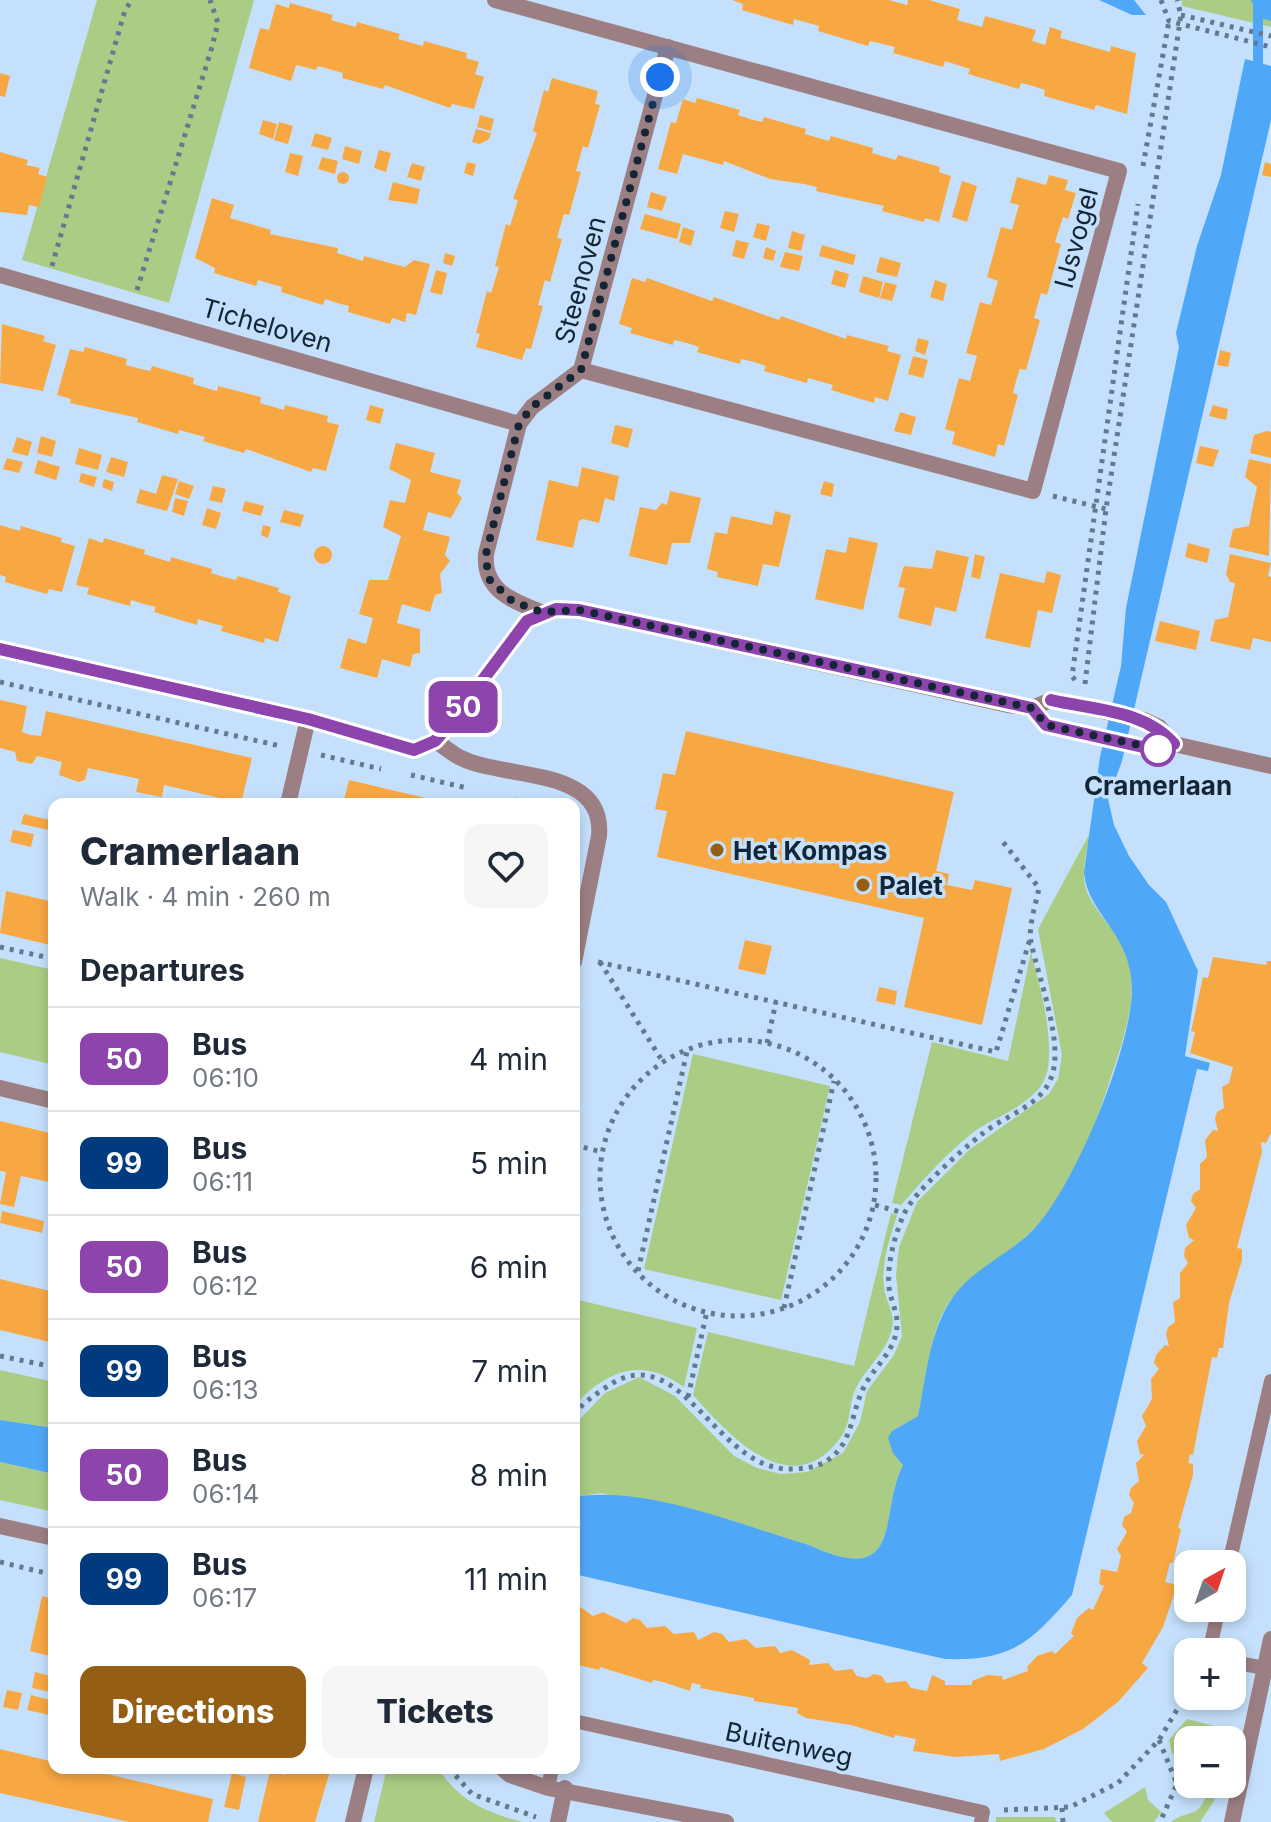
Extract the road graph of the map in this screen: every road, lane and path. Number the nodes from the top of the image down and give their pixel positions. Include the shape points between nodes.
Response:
1 (132, 0) edge
2 (210, 0) edge
3 (495, 0) edge
4 (1161, 0) edge
5 (1177, 0) edge
6 (1181, 15) junction
7 (1169, 21) junction
8 (1179, 24) junction
9 (1271, 36) edge
10 (668, 47) junction
11 (1271, 47) edge
12 (1142, 173) dead end
13 (1140, 188) dead end
14 (0, 275) edge
15 (46, 287) junction
16 (131, 310) junction
17 (581, 370) junction
18 (519, 424) junction
19 (1033, 491) junction
20 (1095, 507) junction
21 (1106, 509) junction
22 (541, 612) junction
23 (0, 649) edge
24 (0, 682) edge
25 (1032, 708) junction
26 (308, 719) junction
27 (435, 741) junction
28 (1174, 744) junction
29 (301, 751) junction
30 (1271, 766) edge
31 (473, 790) dead end
32 (504, 797) dead end
33 (289, 798) edge
34 (508, 798) edge
35 (1003, 842) dead end
36 (580, 929) edge
37 (1030, 938) junction
38 (0, 947) edge
39 (48, 958) edge
40 (580, 960) edge
41 (600, 962) junction
42 (776, 1002) junction
43 (767, 1043) junction
44 (688, 1047) junction
45 (663, 1062) junction
46 (835, 1080) junction
47 (0, 1088) edge
48 (48, 1100) edge
49 (580, 1146) edge
50 (602, 1152) junction
51 (875, 1205) junction
52 (904, 1213) junction
53 (638, 1272) junction
54 (784, 1308) junction
55 (707, 1311) junction
56 (0, 1356) edge
57 (48, 1366) edge
58 (1271, 1381) edge
59 (688, 1397) junction
60 (580, 1410) edge
61 (0, 1526) edge
62 (48, 1537) edge
63 (1232, 1550) edge
64 (0, 1562) edge
65 (48, 1574) edge
66 (1271, 1639) edge
67 (1246, 1664) edge
68 (1268, 1668) edge
69 (1177, 1710) edge
70 (580, 1722) edge
71 (1159, 1740) junction
72 (365, 1774) edge
73 (454, 1774) edge
74 (509, 1774) edge
75 (553, 1774) edge
76 (556, 1788) junction
77 (1062, 1808) junction
78 (982, 1817) edge
79 (550, 1820) edge
80 (353, 1822) edge
81 (726, 1822) edge
82 (1063, 1822) edge
83 (1160, 1822) edge
84 (1232, 1822) edge

1 - 15 path
2 - 16 path via 218,23 212,47
3 - 10 street, IJsvogel
4 - 7 path
5 - 6 path
6 - 8 path
6 - 9 path
7 - 8 path
7 - 12 path
8 - 11 path
8 - 21 path
10 - 17 street, Steenoven
10 - 19 street, IJsvogel via 1119,171
13 - 20 path
14 - 15 street, Ticheloven
15 - 16 street, Ticheloven
16 - 18 street, Ticheloven
17 - 18 street, Steenoven via 532,407
17 - 19 street
18 - 22 street via 485,569 512,601
19 - 20 path
20 - 21 path
20 - 21 path via 1072,676 1083,690
22 - 25 street via 579,610
22 - 27 street via 527,621
23 - 26 street
24 - 29 path
25 - 28 street via 1046,725 1156,750
25 - 28 street via 1051,700 1144,720
26 - 27 street via 414,750
26 - 29 street
27 - 36 street via 463,759 574,787 595,803 599,836
28 - 30 street
29 - 31 path
29 - 33 street
32 - 34 path
35 - 37 path via 1039,888
37 - 42 path via 996,1052
37 - 52 path via 1050,1016 1053,1075 1045,1092 984,1132
38 - 39 path
40 - 41 path
41 - 42 path
41 - 45 path
42 - 43 path
43 - 44 path via 734,1039
43 - 46 path via 813,1062
44 - 45 path
44 - 53 path
45 - 50 path via 636,1083 620,1105
46 - 51 path via 866,1125 874,1152
46 - 54 path
47 - 48 street
49 - 50 path
50 - 53 path via 601,1206 622,1256
51 - 52 path
51 - 54 path via 867,1234 842,1270 810,1296
52 - 59 path via 890,1259 889,1287 897,1323 889,1352 862,1390 851,1430 827,1461 778,1469 751,1460 732,1447
53 - 55 path via 681,1304
54 - 55 path via 737,1317
55 - 59 path
56 - 57 path
58 - 63 lane
59 - 60 path via 648,1376 626,1375
61 - 62 street
64 - 65 path
66 - 68 street
67 - 68 lane
68 - 84 street
69 - 71 path
70 - 78 lane, Buitenweg
71 - 77 path via 1118,1783
71 - 83 path via 1177,1784
72 - 80 street
73 - 79 path via 472,1794
74 - 76 street
75 - 76 lane
76 - 79 street
76 - 81 street
77 - 78 path
77 - 82 path

